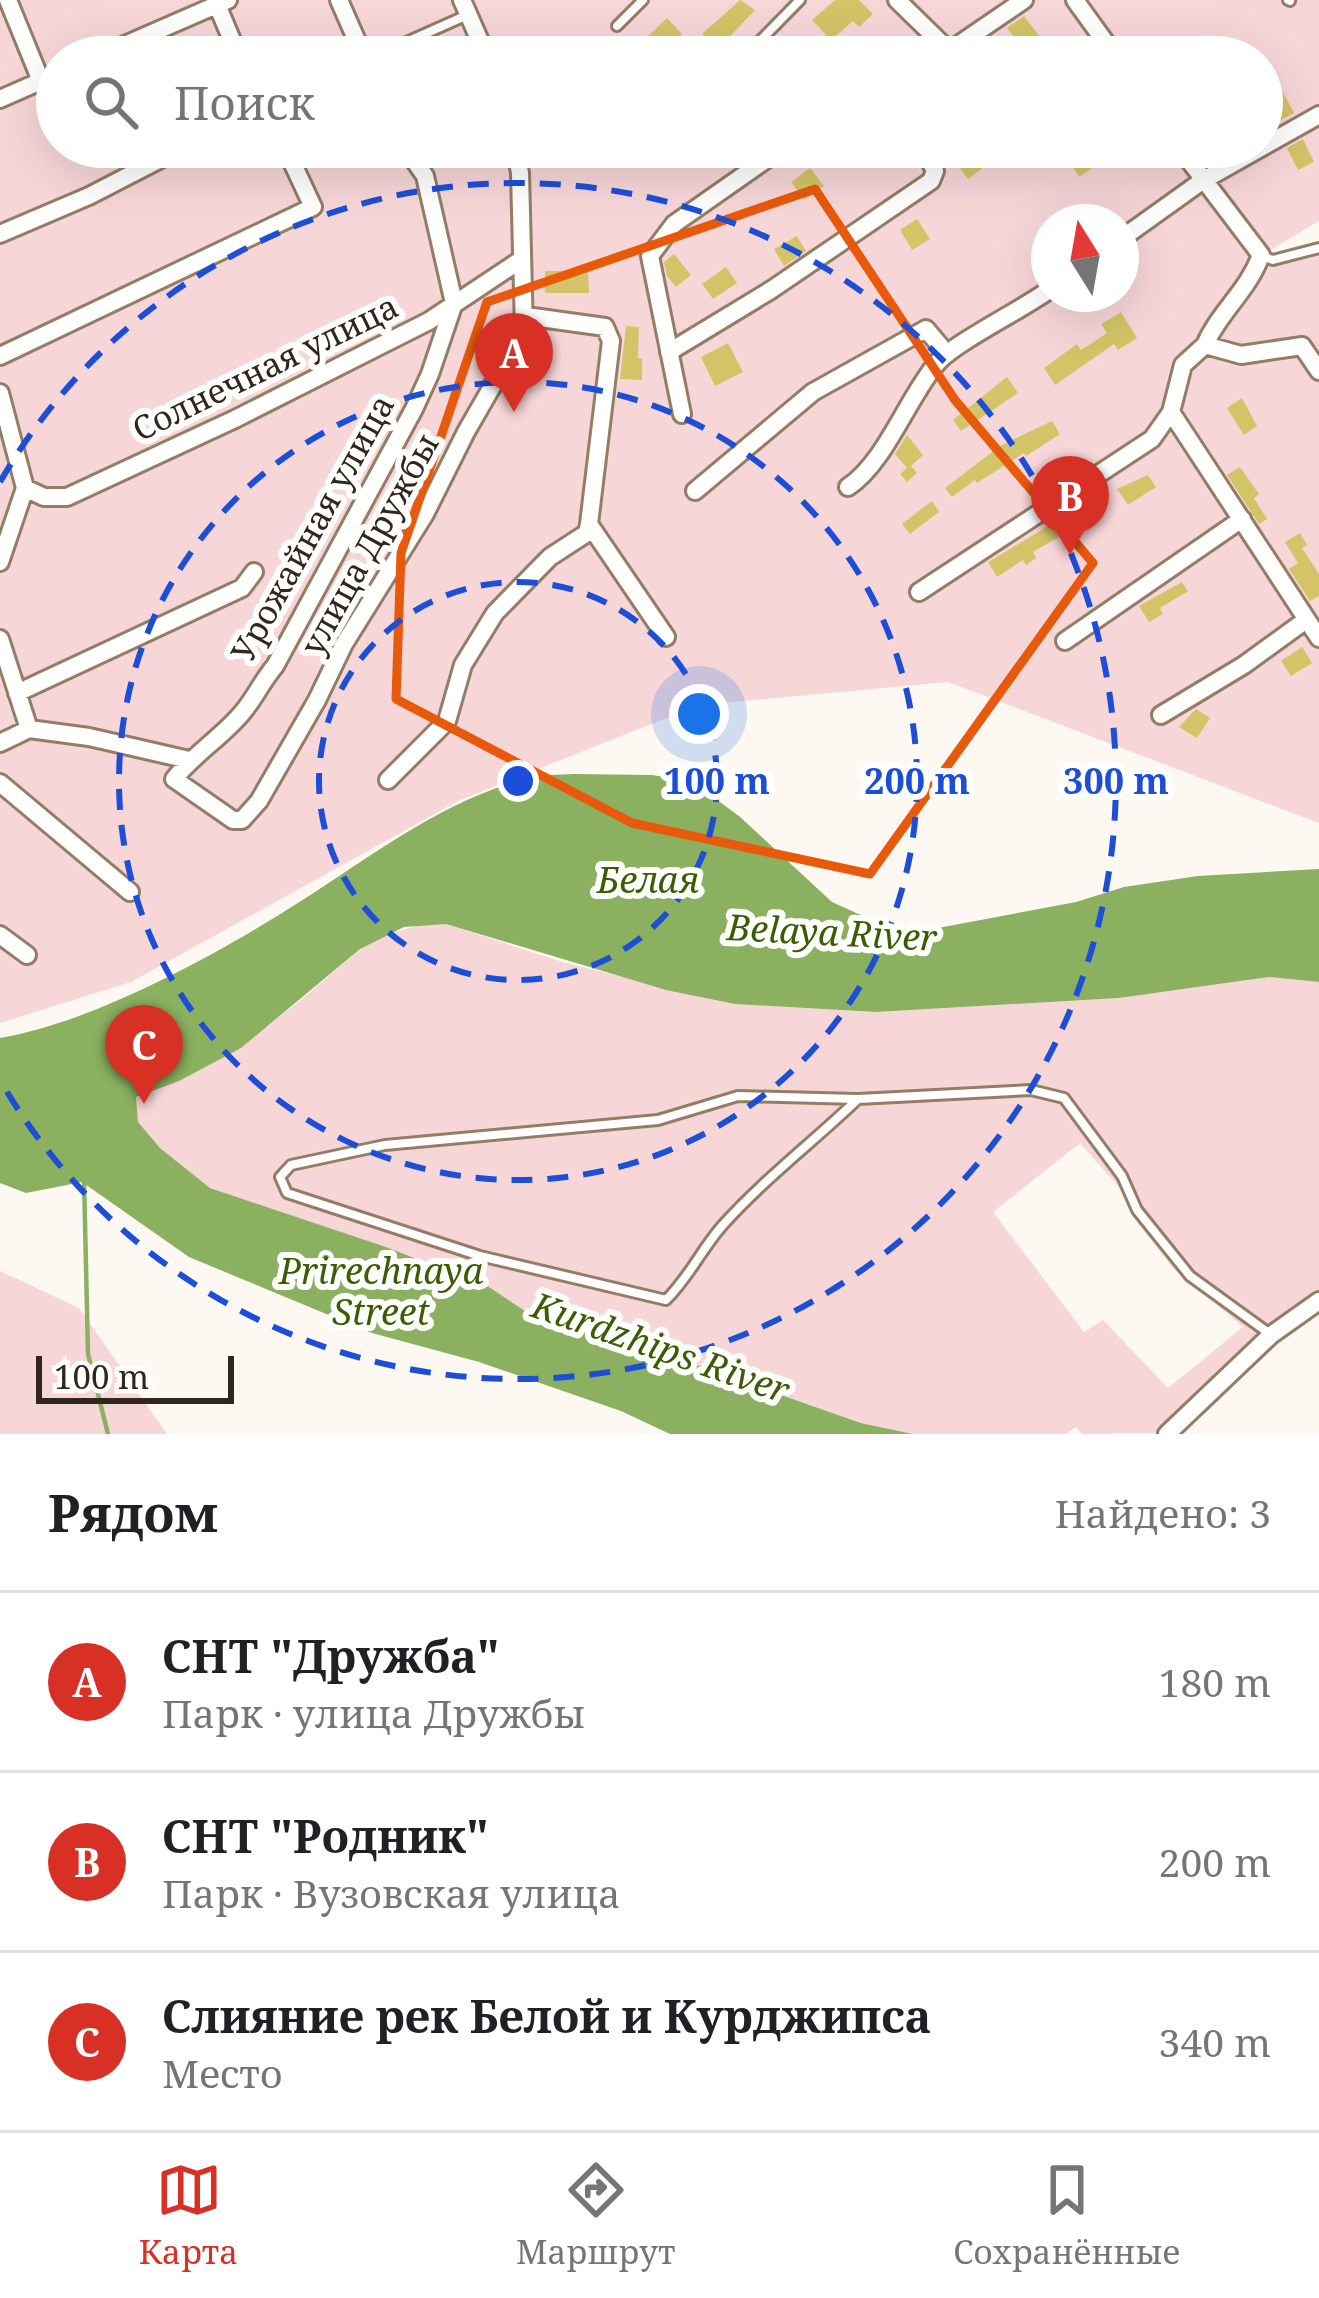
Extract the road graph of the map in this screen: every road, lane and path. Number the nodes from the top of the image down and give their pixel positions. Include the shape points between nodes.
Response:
1 (339, 0) edge
2 (643, 0) edge
3 (800, 0) edge
4 (897, 0) edge
5 (1024, 0) edge
6 (1075, 0) edge
7 (5, 2) edge
8 (220, 2) edge
9 (465, 7) edge
10 (617, 26) dead end
11 (144, 36) edge
12 (232, 36) edge
13 (358, 36) edge
14 (409, 36) edge
15 (478, 36) edge
16 (765, 36) edge
17 (941, 36) edge
18 (973, 36) edge
19 (1101, 36) edge
20 (36, 56) edge
21 (36, 84) edge
22 (0, 99) edge
23 (1319, 116) edge
24 (1283, 136) edge
25 (143, 168) edge
26 (295, 168) edge
27 (419, 168) edge
28 (519, 168) edge
29 (754, 168) edge
30 (934, 168) edge
31 (1193, 168) edge
32 (1225, 168) edge
33 (1202, 181) junction
34 (1139, 226) edge
35 (0, 234) edge
36 (1319, 248) edge
37 (1261, 255) junction
38 (522, 259) junction
39 (1031, 301) edge
40 (454, 303) junction
41 (526, 316) junction
42 (1205, 345) junction
43 (669, 352) junction
44 (947, 355) junction
45 (0, 356) edge
46 (1319, 371) edge
47 (0, 393) edge
48 (1171, 412) junction
49 (682, 414) dead end
50 (848, 487) dead end
51 (25, 488) junction
52 (695, 491) dead end
53 (1242, 519) junction
54 (590, 524) junction
55 (0, 562) edge
56 (254, 572) dead end
57 (919, 592) dead end
58 (1306, 620) junction
59 (666, 637) dead end
60 (1319, 638) edge
61 (0, 640) edge
62 (1065, 641) dead end
63 (17, 693) junction
64 (1161, 715) dead end
65 (29, 729) junction
66 (0, 743) edge
67 (189, 760) junction
68 (174, 779) joint
69 (388, 780) dead end
70 (0, 783) edge
71 (130, 892) dead end
72 (0, 935) edge
73 (27, 955) dead end
74 (858, 1100) junction
75 (1319, 1301) edge
76 (1271, 1335) junction
77 (1166, 1434) edge

1 - 13 street
2 - 10 lane
3 - 16 lane
4 - 17 street
5 - 18 street
6 - 19 street
7 - 20 street
8 - 11 street
8 - 12 street
9 - 14 lane
9 - 15 street
21 - 22 street
23 - 24 street
25 - 35 street
26 - 45 street via 313,207
27 - 40 street
28 - 38 street, улица Дружбы
29 - 43 street via 674,224 650,256
30 - 43 street via 931,182
31 - 33 street
32 - 33 street
33 - 34 street
33 - 37 street
36 - 37 lane via 1273,260
37 - 42 street
38 - 40 street, Солнечная улица
38 - 41 street, улица Дружбы
39 - 44 street
40 - 51 street, Солнечная улица via 291,391 67,496
40 - 67 street, Урожайная улица via 414,409 275,667 243,712
41 - 54 street via 597,323 611,341
41 - 68 street, улица Дружбы via 425,514 259,801 233,820
42 - 46 street via 1241,355 1302,346
42 - 48 street via 1183,364
43 - 49 street
44 - 50 street
44 - 52 street via 926,328 813,392
47 - 51 street
48 - 53 street
48 - 57 street via 1152,439
51 - 55 street
53 - 58 street
53 - 62 street
54 - 59 street
54 - 69 street via 495,613 463,665 447,721
56 - 63 street via 242,588
58 - 60 street
58 - 64 street
61 - 63 street
63 - 65 street
65 - 66 street
65 - 67 street
67 - 68 street, Урожайная улица
70 - 71 street
72 - 73 street
74 - 74 lane via 737,1096 658,1120 385,1145 292,1165 280,1177 287,1193 320,1207 666,1300 718,1231
74 - 76 lane via 1031,1090 1064,1099 1190,1276
75 - 76 street
76 - 77 street

